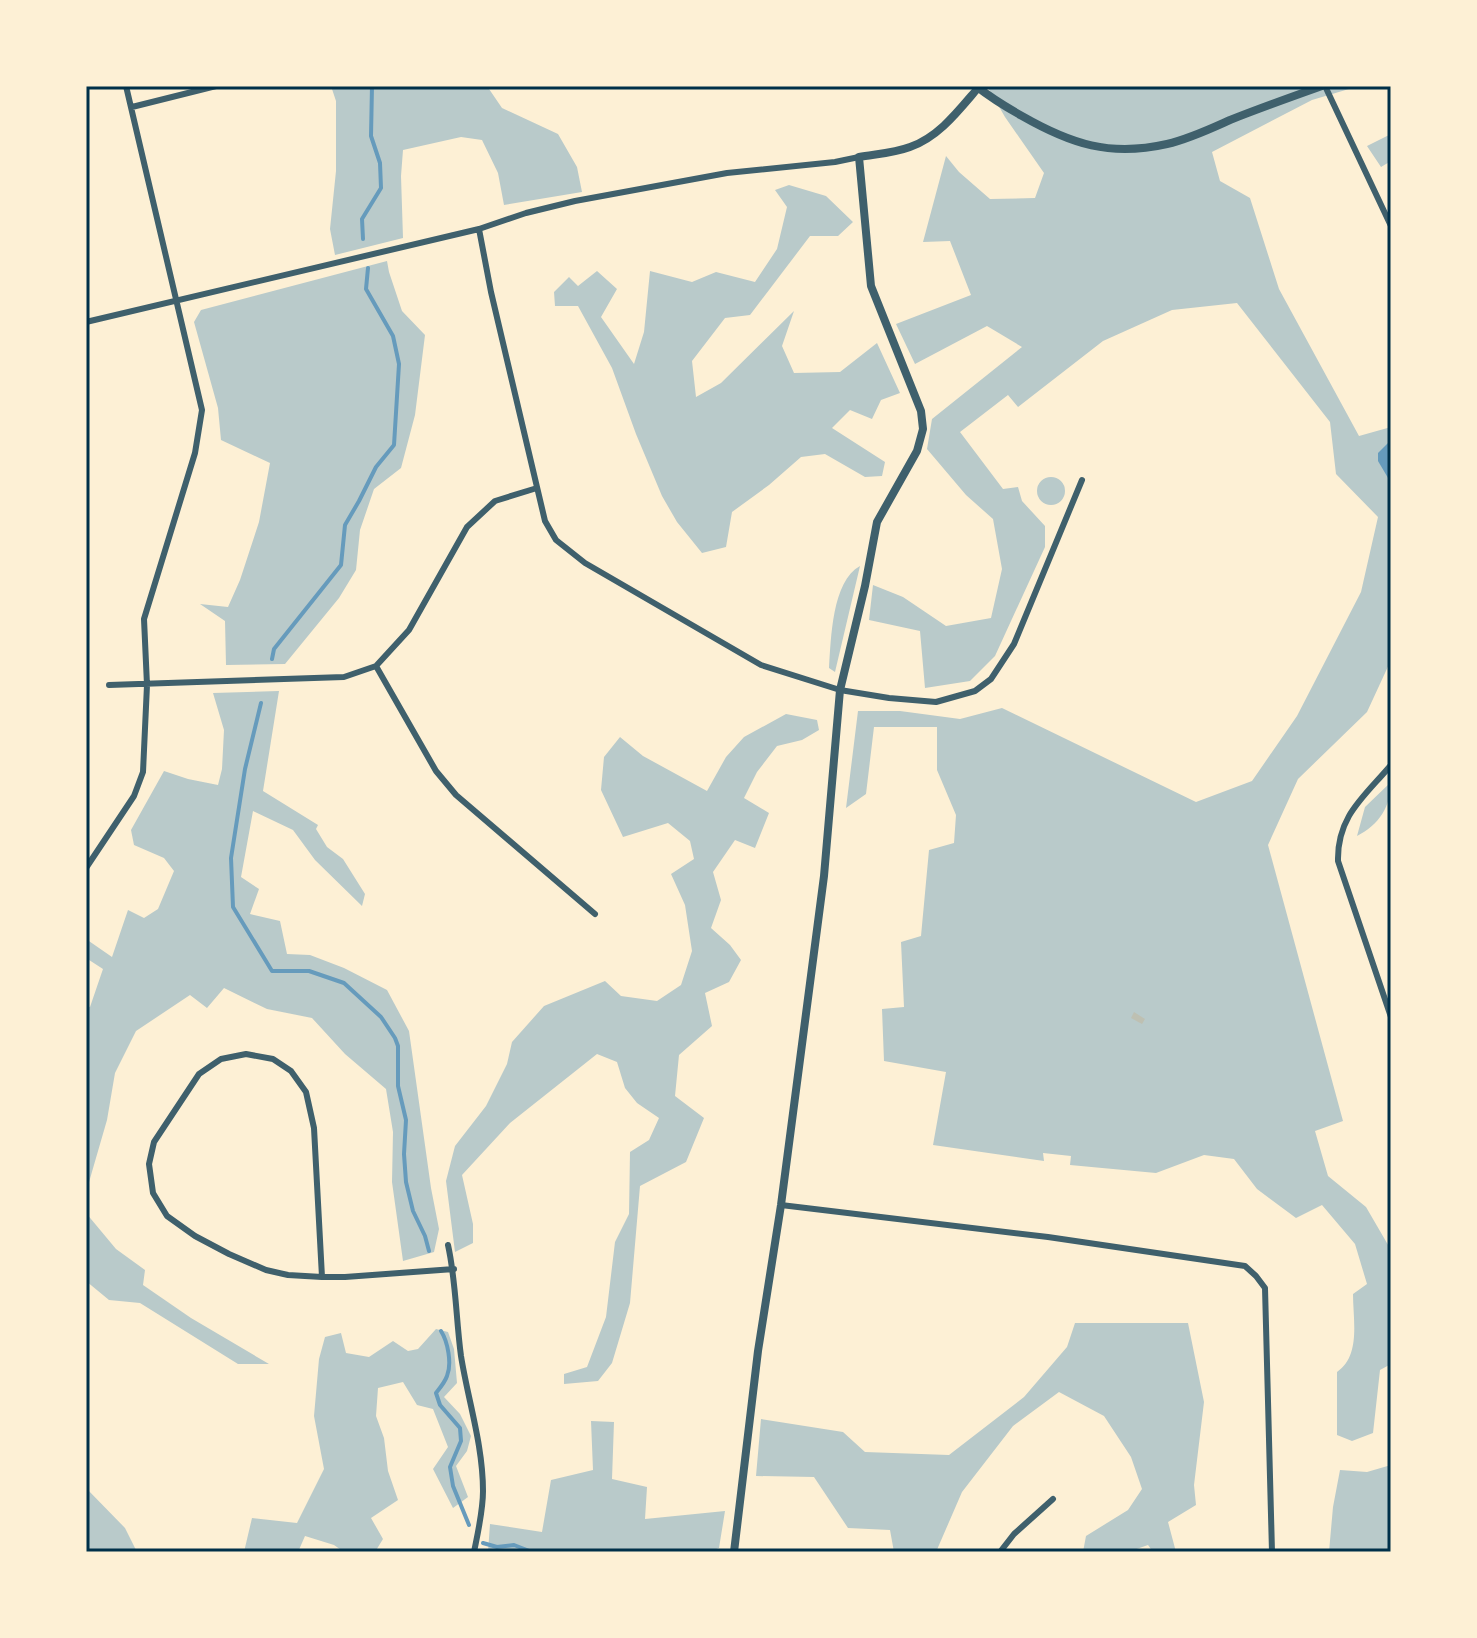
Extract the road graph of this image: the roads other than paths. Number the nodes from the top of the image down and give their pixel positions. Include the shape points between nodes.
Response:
1 (126, 86) edge
2 (216, 86) edge
3 (1323, 86) edge
4 (977, 87) edge
5 (132, 107) junction
6 (859, 157) junction
7 (1391, 226) edge
8 (479, 229) junction
9 (176, 300) junction
10 (86, 322) edge
11 (1082, 480) dead end
12 (537, 488) junction
13 (376, 666) junction
14 (109, 685) dead end
15 (147, 685) junction
16 (840, 690) junction
17 (1391, 765) edge
18 (86, 868) edge
19 (595, 914) dead end
20 (1391, 1017) edge
21 (781, 1205) junction
22 (448, 1245) dead end
23 (454, 1269) junction
24 (322, 1277) junction
25 (1053, 1499) dead end
26 (474, 1552) edge
27 (734, 1552) edge
28 (1000, 1552) edge
29 (1272, 1552) edge

1 - 5 street
2 - 5 street
3 - 4 street via 1192,137 1116,149 1068,140
3 - 7 street
4 - 6 street via 924,141
5 - 9 street
6 - 8 street via 727,173 575,201
6 - 16 street via 871,286 921,411 923,429 917,451 877,522
8 - 9 street
8 - 12 street
9 - 10 street
9 - 15 street via 202,410 195,453 144,619
11 - 16 street via 1014,644 991,679 975,691 936,702
12 - 13 street via 495,501 467,527 409,630
12 - 16 street via 556,540 585,563 761,665
13 - 15 street via 344,677
13 - 19 street via 436,771 456,795
14 - 15 street
15 - 18 street via 143,772 134,796
16 - 21 street via 824,876
17 - 20 street via 1348,817 1338,861
21 - 27 street
21 - 29 street via 1245,1266 1265,1288
22 - 23 street
23 - 24 street
23 - 26 street via 461,1355 482,1466
24 - 24 street via 314,1128 306,1092 291,1071 273,1059 246,1054 221,1059 199,1074 154,1142 149,1164 153,1193 167,1216 229,1254 266,1270
25 - 28 street

